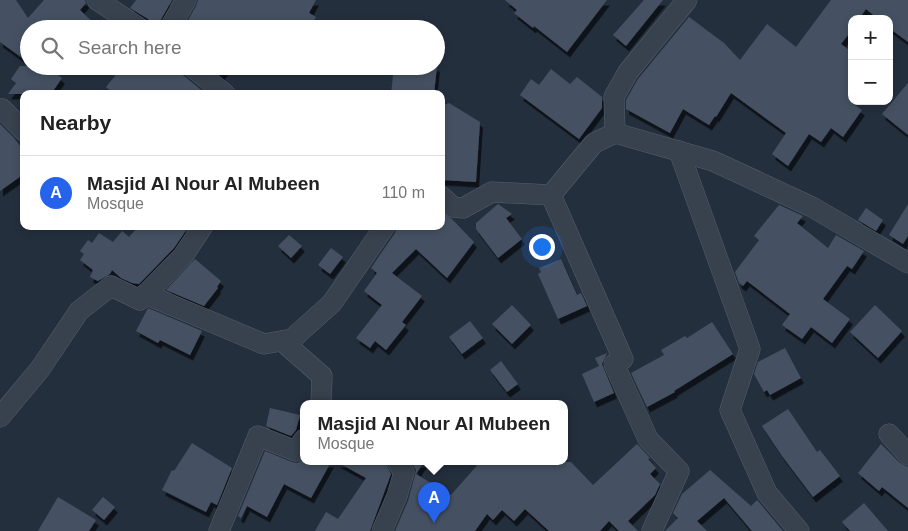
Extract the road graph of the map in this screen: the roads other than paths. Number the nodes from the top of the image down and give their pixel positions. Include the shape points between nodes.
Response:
1 (97, 0) edge
2 (186, 0) edge
3 (687, 0) edge
4 (127, 20) edge
5 (174, 20) edge
6 (202, 75) edge
7 (220, 90) edge
8 (0, 110) edge
9 (20, 127) edge
10 (615, 133) junction
11 (679, 152) junction
12 (551, 195) junction
13 (445, 199) edge
14 (200, 230) edge
15 (382, 230) edge
16 (908, 264) edge
17 (145, 294) junction
18 (282, 341) junction
19 (321, 400) edge
20 (0, 417) edge
21 (889, 434) dead end
22 (300, 445) edge
23 (908, 455) edge
24 (399, 465) edge
25 (218, 531) edge
26 (382, 531) edge
27 (652, 531) edge
28 (798, 531) edge

1 - 4 street
2 - 5 street
3 - 10 street via 628,72 614,97
6 - 7 street
8 - 9 street
10 - 11 street
10 - 12 street via 594,143
11 - 16 street via 713,161 812,207
11 - 28 street via 750,350 730,410 767,493
12 - 13 street via 492,192 463,208 453,206
12 - 27 street via 623,359 614,364 648,439 680,471
14 - 17 street via 183,256
15 - 18 street via 332,302 292,339
17 - 18 street via 264,344
17 - 20 street via 140,300 111,286 79,311 40,369
18 - 19 street via 322,376
21 - 23 street
22 - 25 street via 296,451 258,436
24 - 26 street via 404,472

